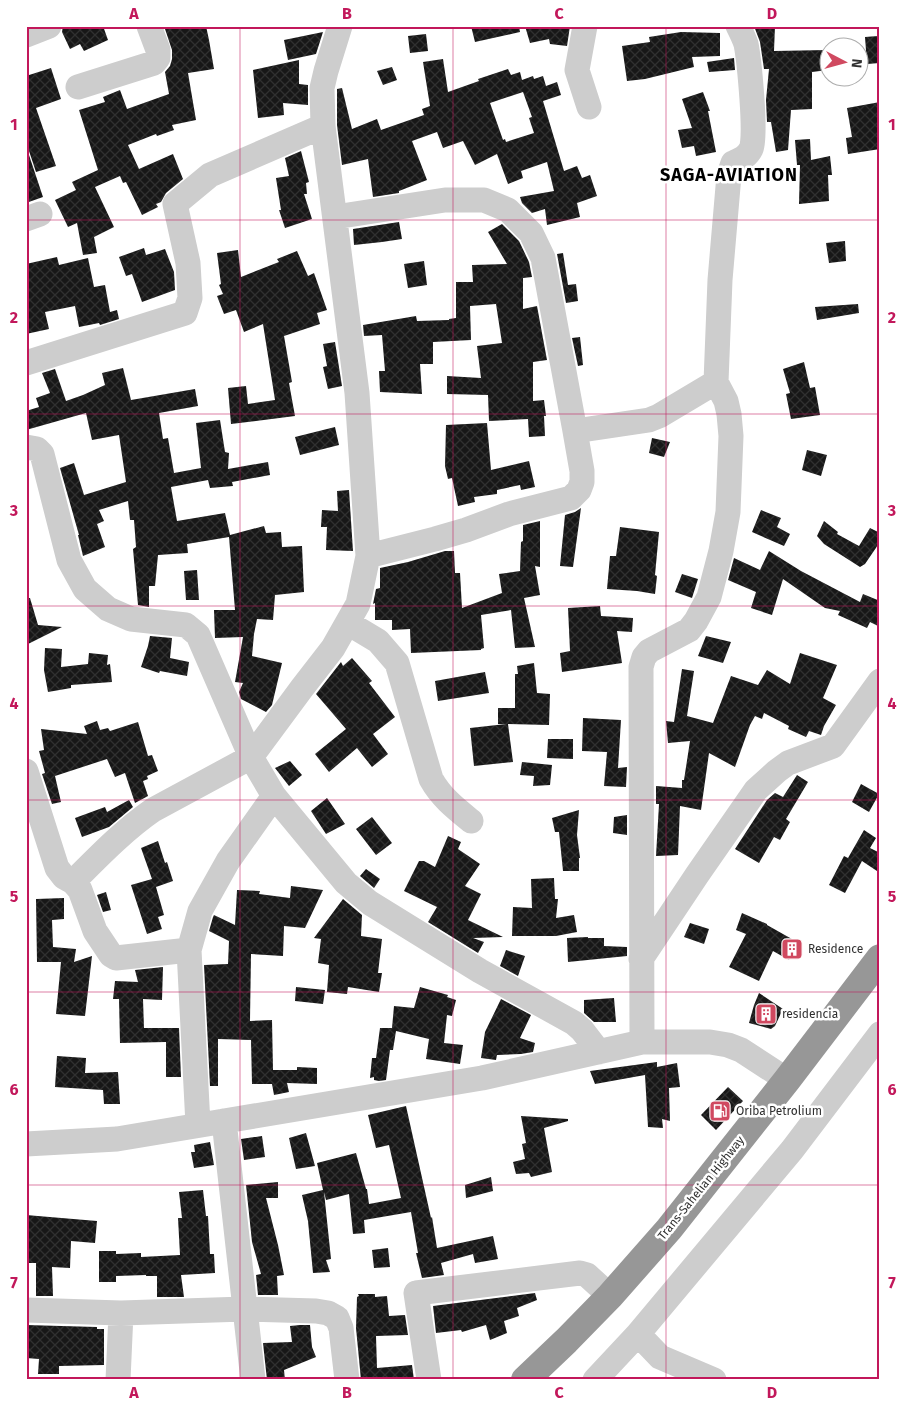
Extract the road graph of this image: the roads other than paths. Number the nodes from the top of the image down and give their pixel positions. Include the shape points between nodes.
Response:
1 (49, 26) edge
2 (148, 26) edge
3 (340, 26) edge
4 (585, 26) edge
5 (738, 26) edge
6 (26, 36) edge
7 (78, 87) dead end
8 (589, 107) dead end
9 (323, 126) junction
10 (335, 217) junction
11 (26, 363) edge
12 (716, 382) junction
13 (575, 431) junction
14 (26, 447) edge
15 (368, 556) junction
16 (348, 623) junction
17 (880, 681) edge
18 (251, 757) junction
19 (26, 771) edge
20 (274, 796) junction
21 (471, 821) dead end
22 (74, 882) junction
23 (189, 950) junction
24 (880, 958) edge
25 (642, 959) junction
26 (880, 1034) edge
27 (642, 1042) junction
28 (599, 1052) junction
29 (787, 1080) junction
30 (224, 1121) junction
31 (198, 1125) junction
32 (26, 1144) edge
33 (610, 1296) junction
34 (245, 1309) junction
35 (26, 1310) edge
36 (121, 1313) junction
37 (638, 1334) junction
38 (118, 1380) edge
39 (253, 1380) edge
40 (348, 1380) edge
41 (429, 1380) edge
42 (525, 1380) edge
43 (595, 1380) edge
44 (714, 1380) edge

1 - 6 street
2 - 7 street via 158,50 154,63
3 - 9 street via 322,88
4 - 8 street via 577,70
5 - 12 street via 745,43 750,77 752,147 746,157 733,163 729,175
9 - 10 street
9 - 11 street via 210,175 175,204 188,263 190,298 185,313
10 - 13 street via 446,200 484,200 508,210 531,233 544,258
10 - 15 street via 357,394
12 - 13 street via 649,420
12 - 25 street via 726,401 731,436 728,512 721,551 708,597 696,621 689,630 649,651 641,667
13 - 15 street via 582,482 571,498
14 - 18 street via 37,449 42,454 69,560 85,590 108,610 131,619 186,626 198,635
15 - 16 street via 358,604
16 - 18 street via 333,648
16 - 21 street via 378,641 397,664 431,779 438,791
17 - 25 street via 833,746 788,763 756,790
18 - 20 street
18 - 22 street via 153,810 129,828
19 - 22 street via 57,868
20 - 23 street via 228,861 200,911
20 - 28 street via 346,883 370,903 480,971 574,1023
22 - 23 street via 95,931 116,958
23 - 31 street
24 - 29 highway, Trans-Sahelian Highway
25 - 27 street
26 - 37 street via 792,1150
27 - 28 street
27 - 29 street via 728,1045
28 - 30 street via 482,1078
29 - 33 highway, Trans-Sahelian Highway via 670,1229
30 - 31 street
30 - 34 street
31 - 32 street via 117,1139
33 - 41 street via 588,1275 580,1273 416,1293
33 - 42 highway, Trans-Sahelian Highway
34 - 36 street
34 - 39 street
34 - 40 street via 316,1311 337,1318
35 - 36 street
36 - 38 street
37 - 43 street
37 - 44 street via 660,1358

